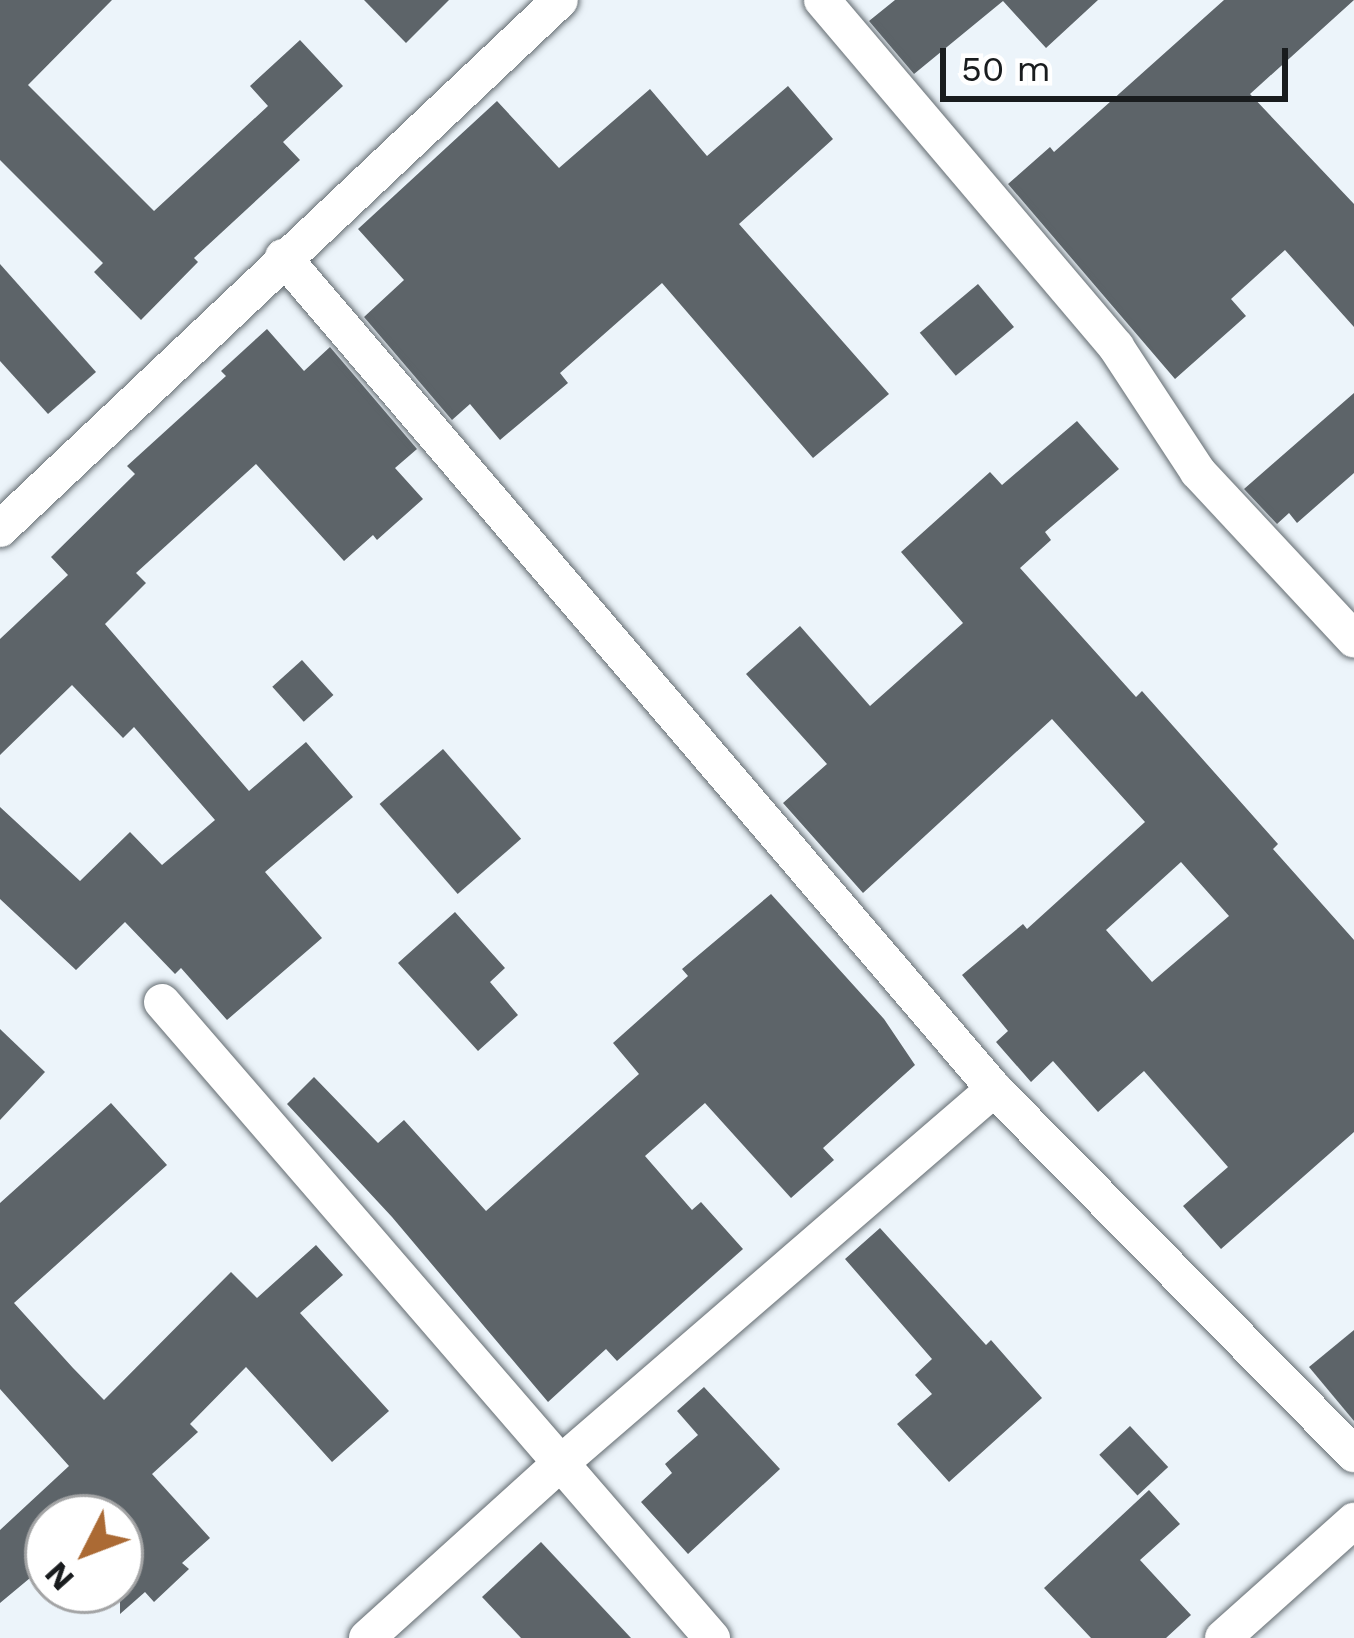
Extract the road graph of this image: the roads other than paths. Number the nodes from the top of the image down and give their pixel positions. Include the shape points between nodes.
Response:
1 (560, 0) edge
2 (822, 0) edge
3 (283, 257) junction
4 (0, 529) edge
5 (1354, 639) edge
6 (162, 1002) dead end
7 (994, 1089) junction
8 (1354, 1454) edge
9 (562, 1462) junction
10 (1354, 1521) edge
11 (367, 1638) edge
12 (712, 1638) edge
13 (1223, 1638) edge

1 - 3 street
2 - 5 street via 1116,347 1198,472
3 - 4 street
3 - 7 street
6 - 9 street
7 - 8 street
7 - 9 street
9 - 11 street
9 - 12 street
10 - 13 street

